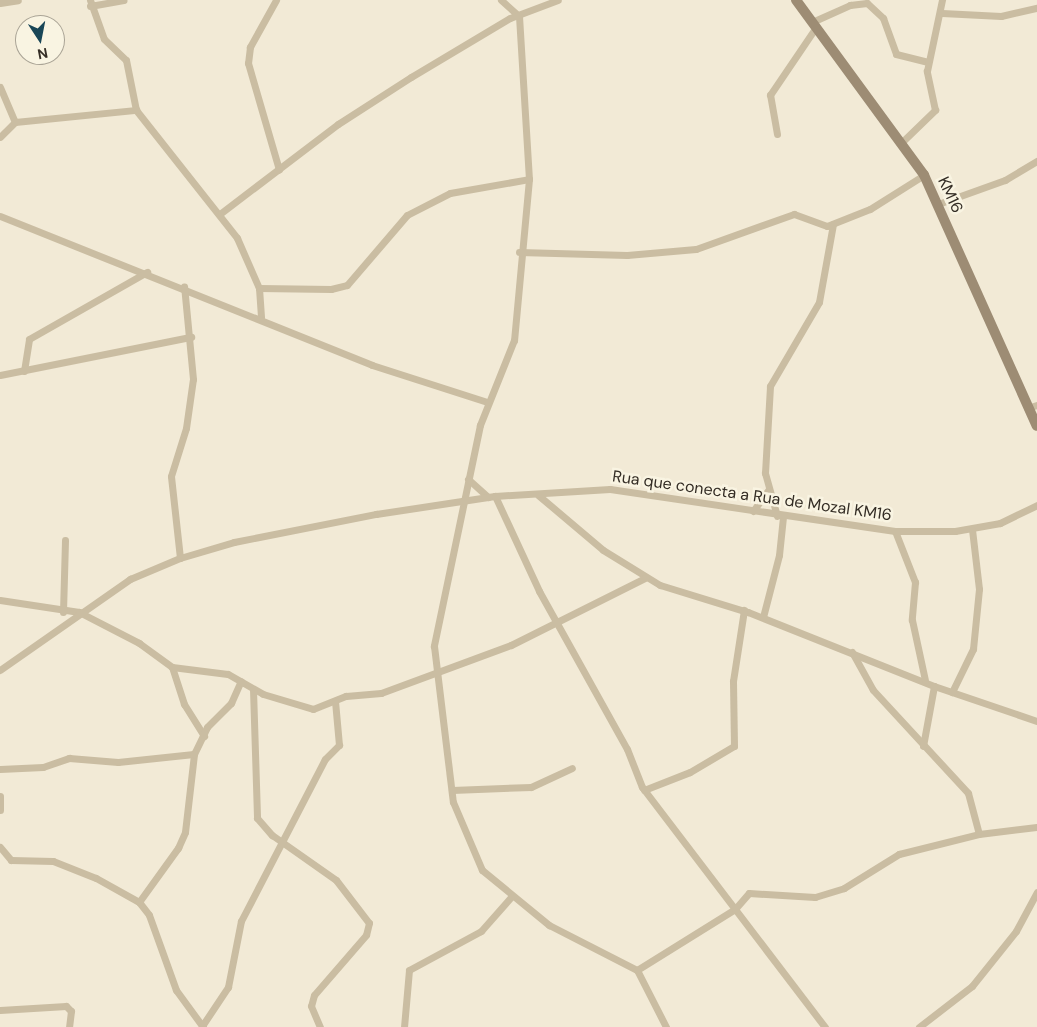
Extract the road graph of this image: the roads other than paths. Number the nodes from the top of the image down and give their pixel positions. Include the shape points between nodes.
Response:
1 (18, 0) edge
2 (123, 0) edge
3 (276, 0) edge
4 (502, 0) edge
5 (558, 0) edge
6 (796, 0) edge
7 (942, 0) edge
8 (0, 3) edge
9 (90, 3) edge
10 (1037, 8) edge
11 (942, 13) junction
12 (519, 16) junction
13 (814, 25) junction
14 (928, 62) junction
15 (0, 87) edge
16 (2, 98) edge
17 (136, 110) junction
18 (15, 122) junction
19 (777, 134) dead end
20 (0, 137) edge
21 (903, 142) junction
22 (1037, 161) edge
23 (279, 170) junction
24 (924, 175) junction
25 (529, 179) junction
26 (938, 204) junction
27 (221, 213) junction
28 (0, 216) edge
29 (833, 224) junction
30 (519, 252) junction
31 (147, 272) junction
32 (184, 286) junction
33 (259, 288) junction
34 (261, 317) junction
35 (192, 337) junction
36 (24, 371) junction
37 (0, 375) edge
38 (487, 402) junction
39 (1032, 407) edge
40 (1037, 426) edge
41 (468, 478) junction
42 (768, 490) junction
43 (538, 495) junction
44 (492, 496) junction
45 (465, 500) junction
46 (1037, 505) edge
47 (754, 511) junction
48 (780, 516) junction
49 (972, 529) junction
50 (895, 531) junction
51 (66, 540) dead end
52 (180, 558) junction
53 (645, 578) junction
54 (0, 600) edge
55 (744, 610) junction
56 (63, 612) junction
57 (79, 612) junction
58 (763, 617) junction
59 (555, 622) junction
60 (852, 652) junction
61 (172, 667) junction
62 (0, 670) edge
63 (435, 671) junction
64 (925, 680) junction
65 (241, 681) junction
66 (934, 686) junction
67 (253, 689) junction
68 (952, 692) junction
69 (335, 701) junction
70 (1037, 721) edge
71 (204, 736) junction
72 (923, 746) junction
73 (194, 754) junction
74 (572, 768) dead end
75 (0, 769) edge
76 (452, 790) junction
77 (644, 790) junction
78 (0, 796) edge
79 (0, 810) edge
80 (1037, 827) edge
81 (979, 834) junction
82 (282, 843) junction
83 (0, 847) edge
84 (1037, 892) edge
85 (511, 897) junction
86 (139, 902) junction
87 (735, 909) junction
88 (637, 970) junction
89 (0, 1010) edge
90 (202, 1026) edge
91 (69, 1027) edge
92 (320, 1027) edge
93 (404, 1027) edge
94 (666, 1027) edge
95 (825, 1027) edge
96 (919, 1027) edge

1 - 8 street
2 - 9 street
3 - 23 street via 250,48 248,63
4 - 12 street
5 - 12 street
6 - 13 street, KM16
7 - 11 street
9 - 17 street via 104,39 126,60
10 - 11 street via 1001,16
11 - 14 street
12 - 23 street via 474,38 364,106
12 - 25 street
13 - 14 street via 850,5 867,3 883,18 896,54
13 - 19 street via 770,96
13 - 21 street, KM16
14 - 21 street via 935,110
15 - 16 street
16 - 18 street
17 - 18 street via 76,119 28,117
17 - 27 street
18 - 20 street
21 - 24 street, KM16
22 - 26 street via 1005,180
23 - 27 street
24 - 26 street, KM16
24 - 29 street via 870,209
25 - 30 street
25 - 33 street via 450,193 407,214 346,285 331,289
26 - 39 street, KM16
27 - 33 street
28 - 31 street
29 - 30 street via 820,225 794,214 719,243 667,253
29 - 42 street via 819,302 770,386 765,426
30 - 38 street via 514,340
31 - 32 street
31 - 36 street via 29,339
32 - 34 street
32 - 35 street
33 - 34 street
34 - 38 street via 372,365
35 - 36 street
35 - 52 street via 193,379 186,428 171,476
36 - 37 street
38 - 41 street
39 - 40 street, KM16
41 - 44 street
41 - 45 street
42 - 47 street
42 - 48 street
43 - 44 street, Rua que conecta a Rua de Mozal KM16
43 - 47 street, Rua que conecta a Rua de Mozal KM16 via 610,489
43 - 53 street via 603,550
44 - 45 street, Rua que conecta a Rua de Mozal KM16
44 - 59 street
45 - 52 street via 234,542
45 - 63 street via 434,646
46 - 49 street, Rua que conecta a Rua de Mozal KM16 via 1000,523
47 - 48 street, Rua que conecta a Rua de Mozal KM16
48 - 50 street, Rua que conecta a Rua de Mozal KM16
48 - 58 street via 779,555
49 - 50 street, Rua que conecta a Rua de Mozal KM16
49 - 68 street via 979,589 974,649
50 - 64 street via 915,582 912,620
51 - 56 street
52 - 57 street via 130,579
53 - 55 street
53 - 59 street
54 - 56 street
55 - 58 street
55 - 77 street via 733,681 734,746 690,772
56 - 57 street
57 - 61 street via 139,643
57 - 62 street
58 - 60 street
59 - 63 street via 521,641
59 - 77 street via 627,749
60 - 64 street
60 - 72 street via 873,690
61 - 65 street via 228,674
61 - 71 street via 184,704
63 - 69 street via 381,693
63 - 76 street
64 - 66 street
65 - 67 street
65 - 71 street via 231,703
66 - 68 street
66 - 72 street
67 - 69 street via 313,709
67 - 82 street via 258,818
68 - 70 street
69 - 82 street via 339,745 324,759
71 - 73 street
72 - 81 street via 973,800
73 - 75 street via 135,762 70,758 43,766
73 - 86 street via 185,832
74 - 76 street via 532,787
76 - 85 street via 456,813 477,863
77 - 87 street
78 - 79 street
80 - 81 street
81 - 87 street via 899,854 844,888 818,896 749,893
82 - 90 street via 237,932 228,987
82 - 92 street via 336,880 369,923 366,935 314,995 312,1006
83 - 86 street via 11,860 53,861 96,878
84 - 96 street via 1016,931 966,993
85 - 88 street via 560,932 605,950
85 - 93 street via 481,931 409,970
86 - 90 street via 149,915 176,990
87 - 88 street
87 - 95 street
88 - 94 street
89 - 91 street via 66,1006 71,1011

